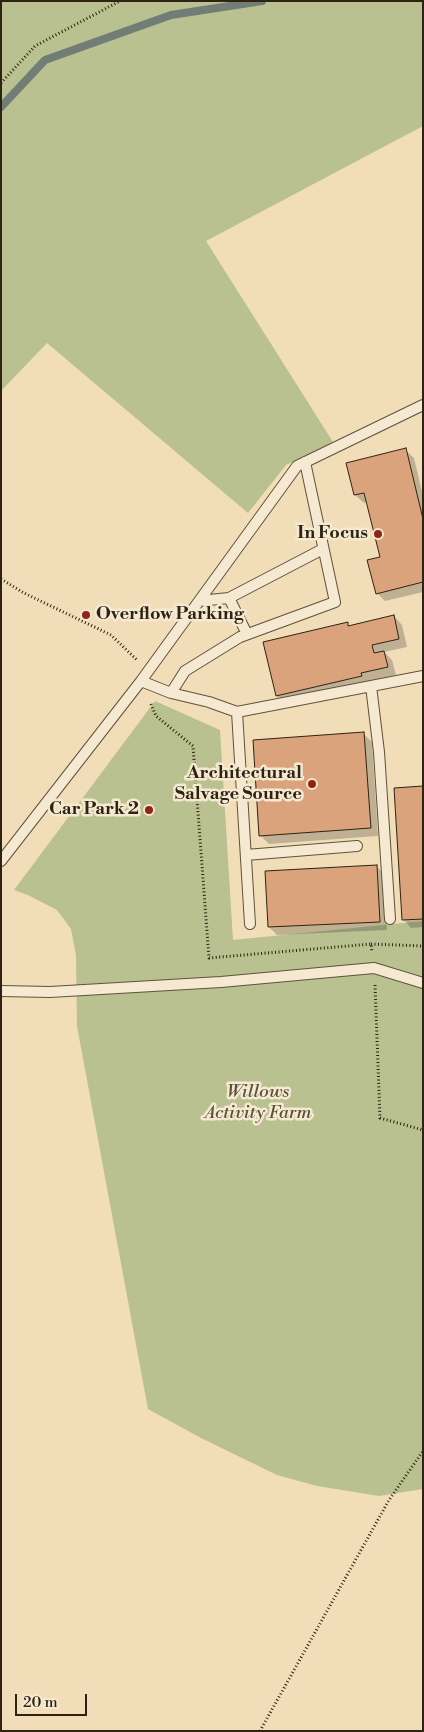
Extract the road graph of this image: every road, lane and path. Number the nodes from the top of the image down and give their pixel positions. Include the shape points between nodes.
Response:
1 (120, 1) edge
2 (1, 83) edge
3 (423, 405) edge
4 (305, 462) junction
5 (323, 549) junction
6 (229, 598) junction
7 (199, 601) junction
8 (247, 634) junction
9 (423, 676) edge
10 (141, 681) junction
11 (371, 686) junction
12 (171, 693) junction
13 (237, 712) junction
14 (357, 846) dead end
15 (246, 855) junction
16 (1, 861) edge
17 (390, 919) dead end
18 (250, 924) dead end
19 (371, 944) dead end
20 (423, 946) edge
21 (423, 983) edge
22 (1, 991) edge
23 (423, 1451) edge
24 (260, 1731) edge

1 - 2 path via 35,46
3 - 4 lane
4 - 5 lane
4 - 7 lane via 297,466
5 - 6 lane
5 - 8 lane via 335,602
6 - 7 lane
6 - 8 lane
7 - 10 lane
8 - 12 lane via 185,671
9 - 11 lane
10 - 12 lane
10 - 16 lane
11 - 13 lane
11 - 17 lane via 379,752
12 - 13 lane
13 - 15 lane
14 - 15 lane
15 - 18 lane
19 - 20 path
21 - 22 lane via 374,968 211,983 50,992
23 - 24 path via 389,1500

